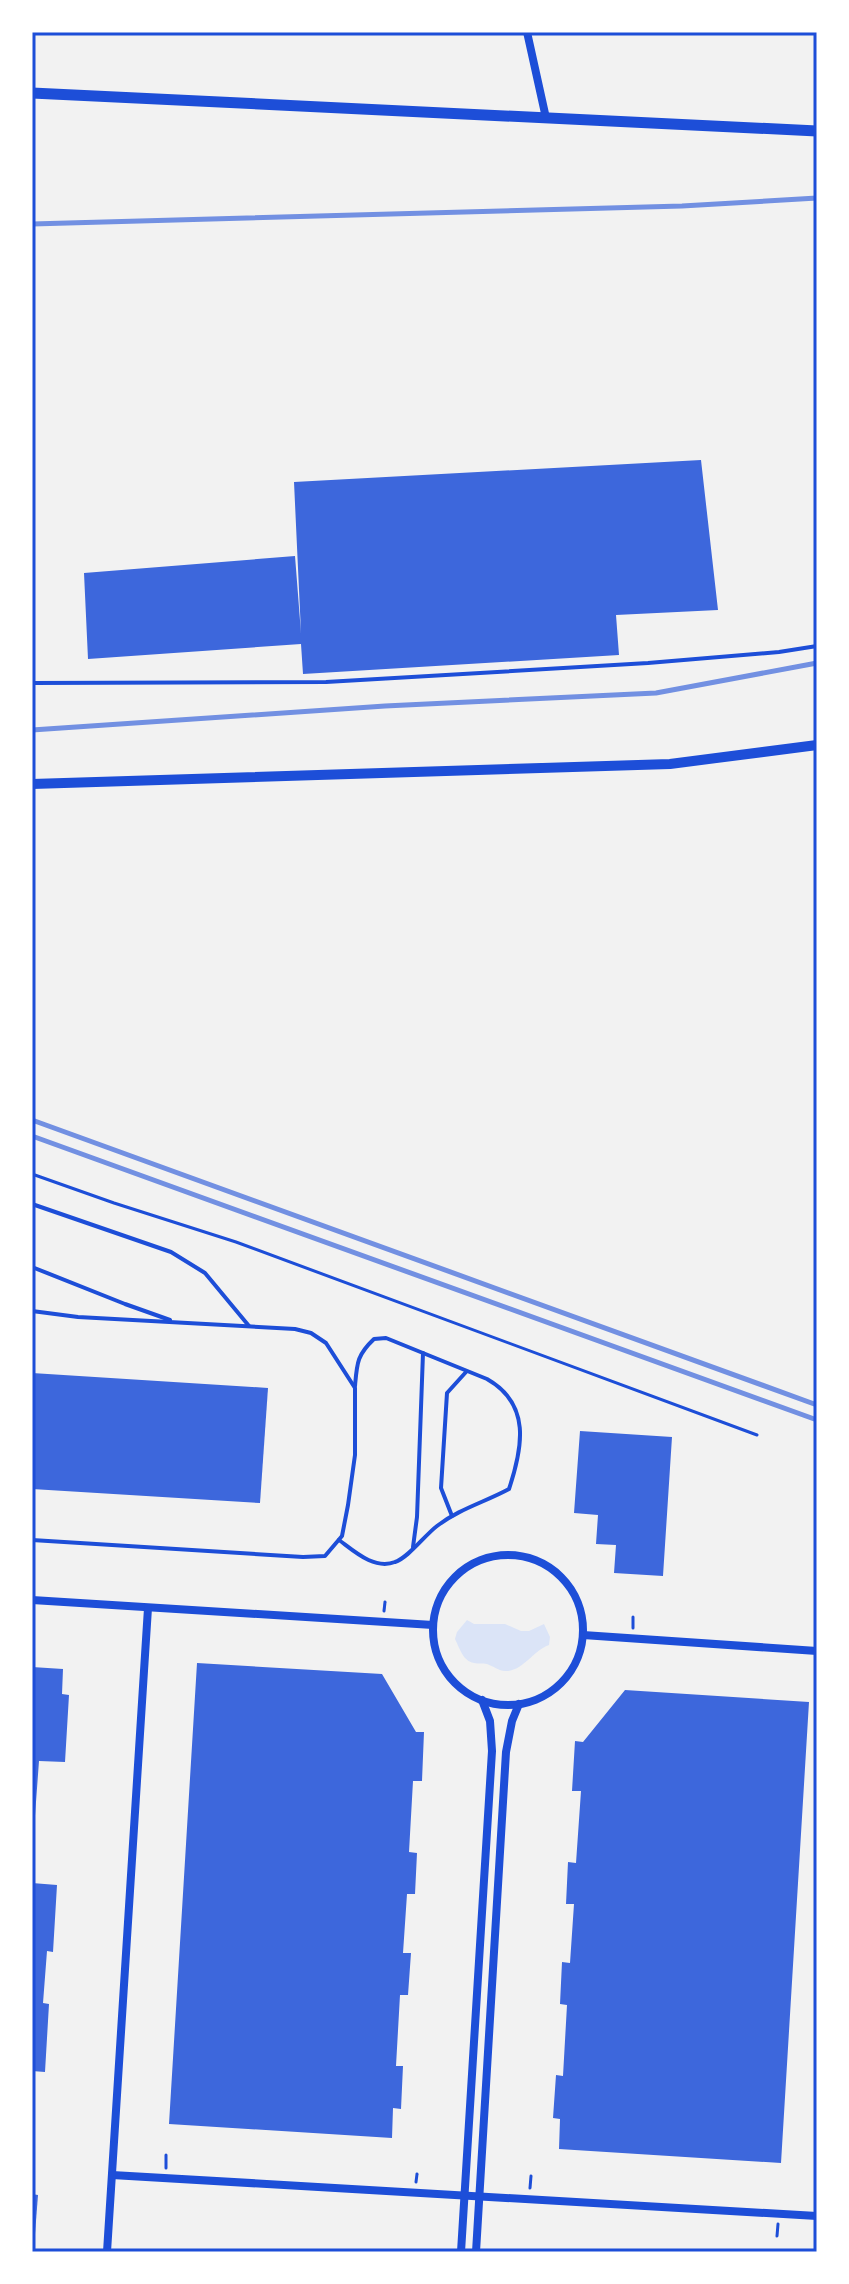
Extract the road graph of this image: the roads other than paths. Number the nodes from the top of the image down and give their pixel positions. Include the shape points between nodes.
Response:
1 (527, 32) edge
2 (32, 93) edge
3 (546, 118) junction
4 (817, 131) edge
5 (817, 646) edge
6 (32, 683) edge
7 (817, 745) edge
8 (32, 784) edge
9 (32, 1204) edge
10 (32, 1267) edge
11 (32, 1311) edge
12 (176, 1322) junction
13 (249, 1326) junction
14 (423, 1353) junction
15 (467, 1371) junction
16 (355, 1388) junction
17 (452, 1516) junction
18 (32, 1540) edge
19 (339, 1540) junction
20 (413, 1547) junction
21 (32, 1600) edge
22 (148, 1608) junction
23 (433, 1625) junction
24 (583, 1635) junction
25 (817, 1651) edge
26 (482, 1700) junction
27 (519, 1704) junction
28 (112, 2175) junction
29 (464, 2196) junction
30 (481, 2197) junction
31 (817, 2216) edge
32 (107, 2252) edge
33 (461, 2252) edge
34 (476, 2252) edge

1 - 3 street
2 - 3 main road
3 - 4 main road
5 - 6 lane via 648,663 326,682
7 - 8 street via 670,764
9 - 13 lane via 171,1252 205,1273
10 - 12 lane
11 - 12 lane
12 - 13 lane
13 - 16 lane via 311,1333 331,1349
14 - 15 lane
14 - 16 lane via 386,1338 374,1339 358,1359
14 - 20 lane
15 - 17 lane via 447,1393 441,1488
15 - 17 lane via 502,1388 515,1405 517,1461 509,1489
16 - 19 lane via 355,1455
17 - 20 lane
18 - 19 lane via 303,1557 325,1556
19 - 20 lane via 365,1559 382,1563 395,1562
21 - 22 street
22 - 23 street
22 - 28 street
23 - 24 street via 441,1595 461,1571 489,1557 520,1556 561,1577 578,1604
23 - 26 street via 445,1671
24 - 25 street
24 - 27 street via 577,1660 563,1681 543,1696
26 - 27 street
26 - 29 street via 492,1751
27 - 30 street via 506,1752
28 - 29 street
28 - 32 street
29 - 30 street
29 - 33 street
30 - 31 street
30 - 34 street

